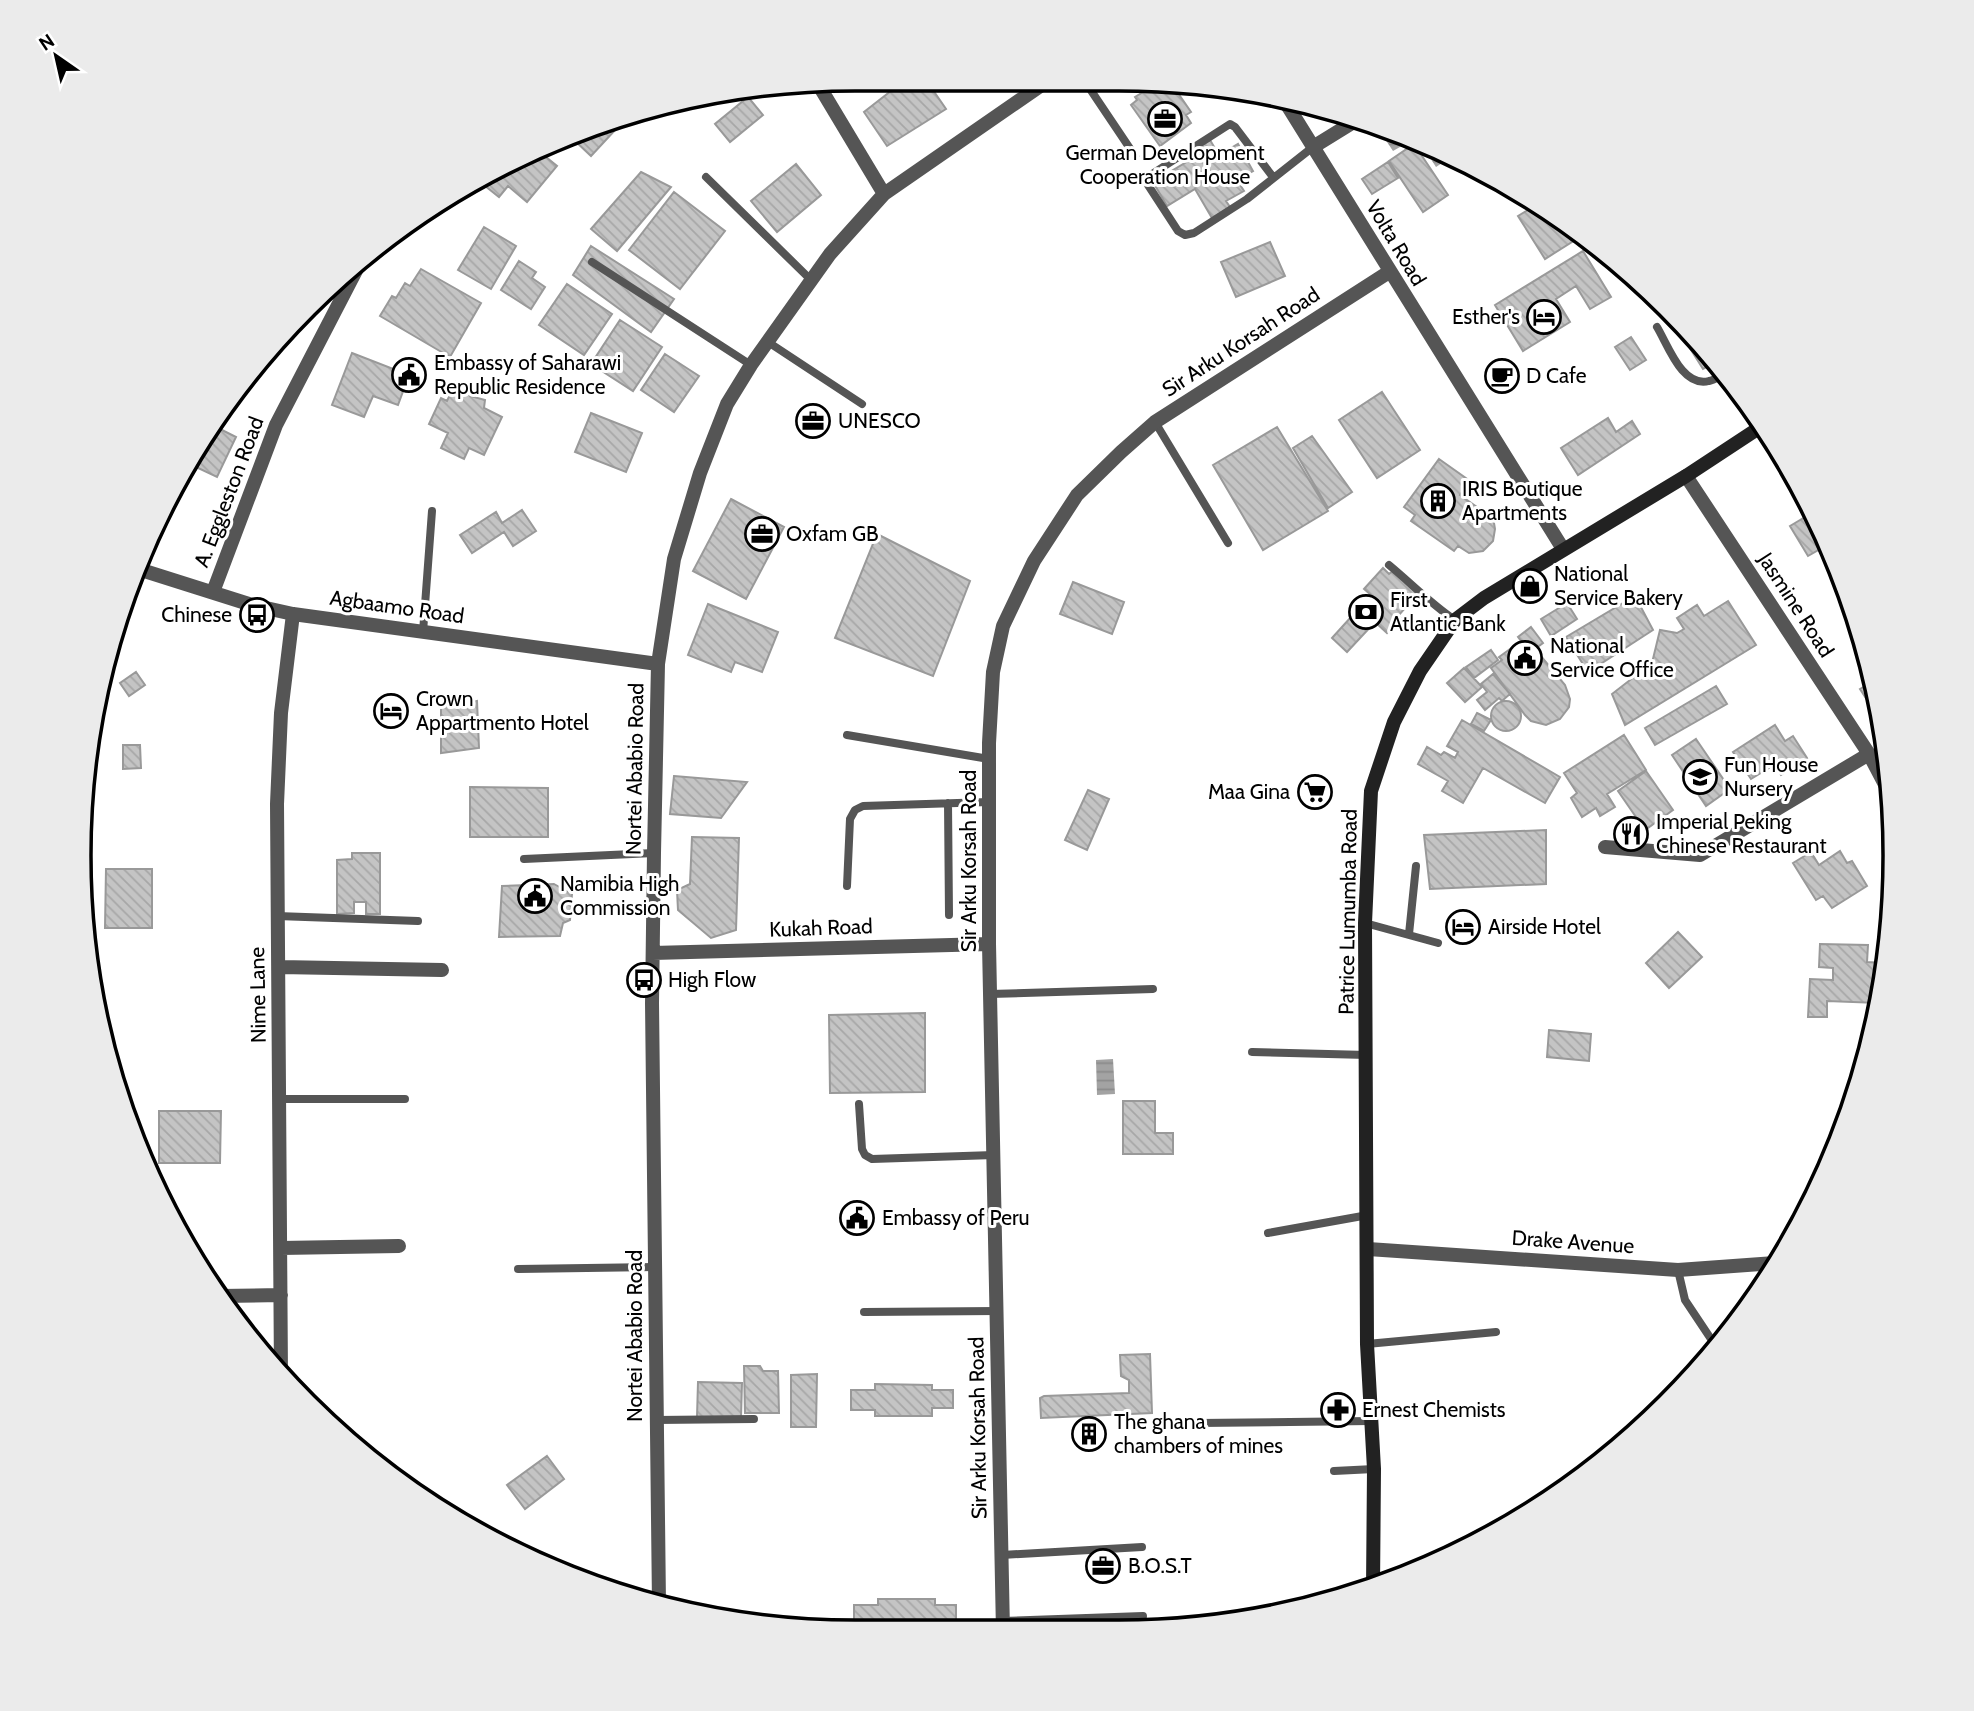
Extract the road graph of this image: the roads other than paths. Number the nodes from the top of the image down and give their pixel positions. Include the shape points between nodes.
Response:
1 (1033, 91) edge
2 (1091, 91) edge
3 (823, 92) edge
4 (1291, 111) edge
5 (1346, 126) edge
6 (1313, 147) junction
7 (1135, 156) dead end
8 (706, 177) dead end
9 (1273, 177) junction
10 (884, 194) junction
11 (592, 262) dead end
12 (1389, 272) junction
13 (811, 280) junction
14 (350, 282) edge
15 (340, 291) edge
16 (344, 293) junction
17 (1657, 327) dead end
18 (768, 342) junction
19 (751, 365) junction
20 (1715, 378) edge
21 (862, 404) dead end
22 (1155, 422) junction
23 (1754, 431) edge
24 (1686, 476) junction
25 (432, 511) dead end
26 (1227, 543) dead end
27 (1563, 549) junction
28 (1390, 565) dead end
29 (146, 571) edge
30 (213, 592) junction
31 (293, 614) junction
32 (1455, 620) junction
33 (423, 632) junction
34 (658, 664) junction
35 (847, 736) dead end
36 (1869, 754) junction
37 (989, 759) junction
38 (1877, 770) edge
39 (989, 802) junction
40 (948, 803) junction
41 (1605, 846) dead end
42 (654, 853) junction
43 (524, 859) dead end
44 (1416, 866) dead end
45 (847, 886) dead end
46 (949, 915) dead end
47 (277, 916) junction
48 (418, 921) dead end
49 (1365, 923) junction
50 (1409, 934) junction
51 (1438, 943) dead end
52 (989, 944) junction
53 (653, 953) junction
54 (280, 967) junction
55 (442, 970) dead end
56 (1153, 989) dead end
57 (990, 994) junction
58 (1252, 1052) dead end
59 (1367, 1055) junction
60 (280, 1099) junction
61 (405, 1099) dead end
62 (859, 1104) dead end
63 (994, 1155) junction
64 (1368, 1215) junction
65 (1268, 1233) dead end
66 (400, 1245) dead end
67 (281, 1248) junction
68 (1368, 1249) junction
69 (1764, 1264) edge
70 (655, 1267) junction
71 (519, 1269) dead end
72 (1678, 1270) junction
73 (281, 1295) junction
74 (231, 1296) edge
75 (864, 1311) dead end
76 (997, 1311) junction
77 (1496, 1332) dead end
78 (1711, 1338) edge
79 (1367, 1344) junction
80 (281, 1360) edge
81 (754, 1419) dead end
82 (656, 1420) junction
83 (1371, 1421) junction
84 (1199, 1423) dead end
85 (1374, 1469) junction
86 (1334, 1471) dead end
87 (1142, 1547) dead end
88 (1002, 1555) junction
89 (1373, 1576) edge
90 (659, 1594) edge
91 (1143, 1616) dead end
92 (1003, 1620) edge
93 (1087, 1620) edge

1 - 10 street, Nortei Ababio Road
2 - 7 lane
3 - 10 street
4 - 6 street, Volta Road
5 - 6 street
6 - 9 lane
6 - 12 street, Volta Road
8 - 13 lane
9 - 9 lane via 1230,124 1152,174 1148,185 1178,232 1185,235 1247,200
10 - 13 street, Nortei Ababio Road
11 - 19 lane
12 - 22 street, Sir Arku Korsah Road
12 - 27 street, Volta Road
13 - 18 street, Nortei Ababio Road
14 - 16 street, A. Eggleston Road
15 - 16 lane
16 - 30 street, A. Eggleston Road via 276,425
17 - 20 lane via 1682,371 1695,381
18 - 19 street, Nortei Ababio Road
18 - 21 lane
19 - 34 street, Nortei Ababio Road via 727,404 696,486 674,559
22 - 26 lane
22 - 37 street, Sir Arku Korsah Road via 1077,495 1034,561 1003,626 993,672
23 - 24 street, Patrice Lumumba Road
24 - 27 street, Patrice Lumumba Road
24 - 36 street, Jasmine Road
25 - 33 lane
27 - 32 street, Patrice Lumumba Road
28 - 32 lane via 1433,606
29 - 30 street, Agbaamo Road
30 - 31 street, Agbaamo Road
31 - 33 street, Agbaamo Road
31 - 47 street, Nime Lane via 281,713
32 - 49 street, Patrice Lumumba Road via 1420,671 1394,722 1371,791
33 - 34 street, Agbaamo Road
34 - 42 street, Nortei Ababio Road
35 - 37 lane
36 - 38 street, Jasmine Road
36 - 41 street via 1700,855
37 - 39 street, Sir Arku Korsah Road
39 - 40 lane
39 - 52 street, Sir Arku Korsah Road
40 - 45 lane via 855,810 850,819
40 - 46 lane
42 - 43 lane
42 - 53 street, Nortei Ababio Road
44 - 50 lane
47 - 48 lane
47 - 54 street, Nime Lane
49 - 50 lane
49 - 59 street, Patrice Lumumba Road
50 - 51 lane
52 - 53 street, Kukah Road
52 - 57 street, Sir Arku Korsah Road
53 - 70 street, Nortei Ababio Road
54 - 55 street
54 - 60 street, Nime Lane
56 - 57 lane
57 - 63 street, Sir Arku Korsah Road
58 - 59 lane
59 - 64 street, Patrice Lumumba Road
60 - 61 lane
60 - 67 street, Nime Lane
62 - 63 lane via 862,1149 872,1159
63 - 76 street, Sir Arku Korsah Road
64 - 65 lane
64 - 68 street, Patrice Lumumba Road
66 - 67 street
67 - 73 street, Nime Lane
68 - 72 street, Drake Avenue
68 - 79 street, Patrice Lumumba Road
69 - 72 street, Drake Avenue
70 - 71 lane
70 - 82 street, Nortei Ababio Road
72 - 78 lane via 1685,1300
73 - 74 street
73 - 80 street, Nime Lane
75 - 76 lane
76 - 88 street, Sir Arku Korsah Road
77 - 79 lane
79 - 83 street, Patrice Lumumba Road
81 - 82 lane
82 - 90 street, Nortei Ababio Road
83 - 84 lane
83 - 85 street, Patrice Lumumba Road
85 - 86 lane
85 - 89 street, Patrice Lumumba Road
87 - 88 lane
88 - 92 street, Sir Arku Korsah Road
91 - 93 lane

